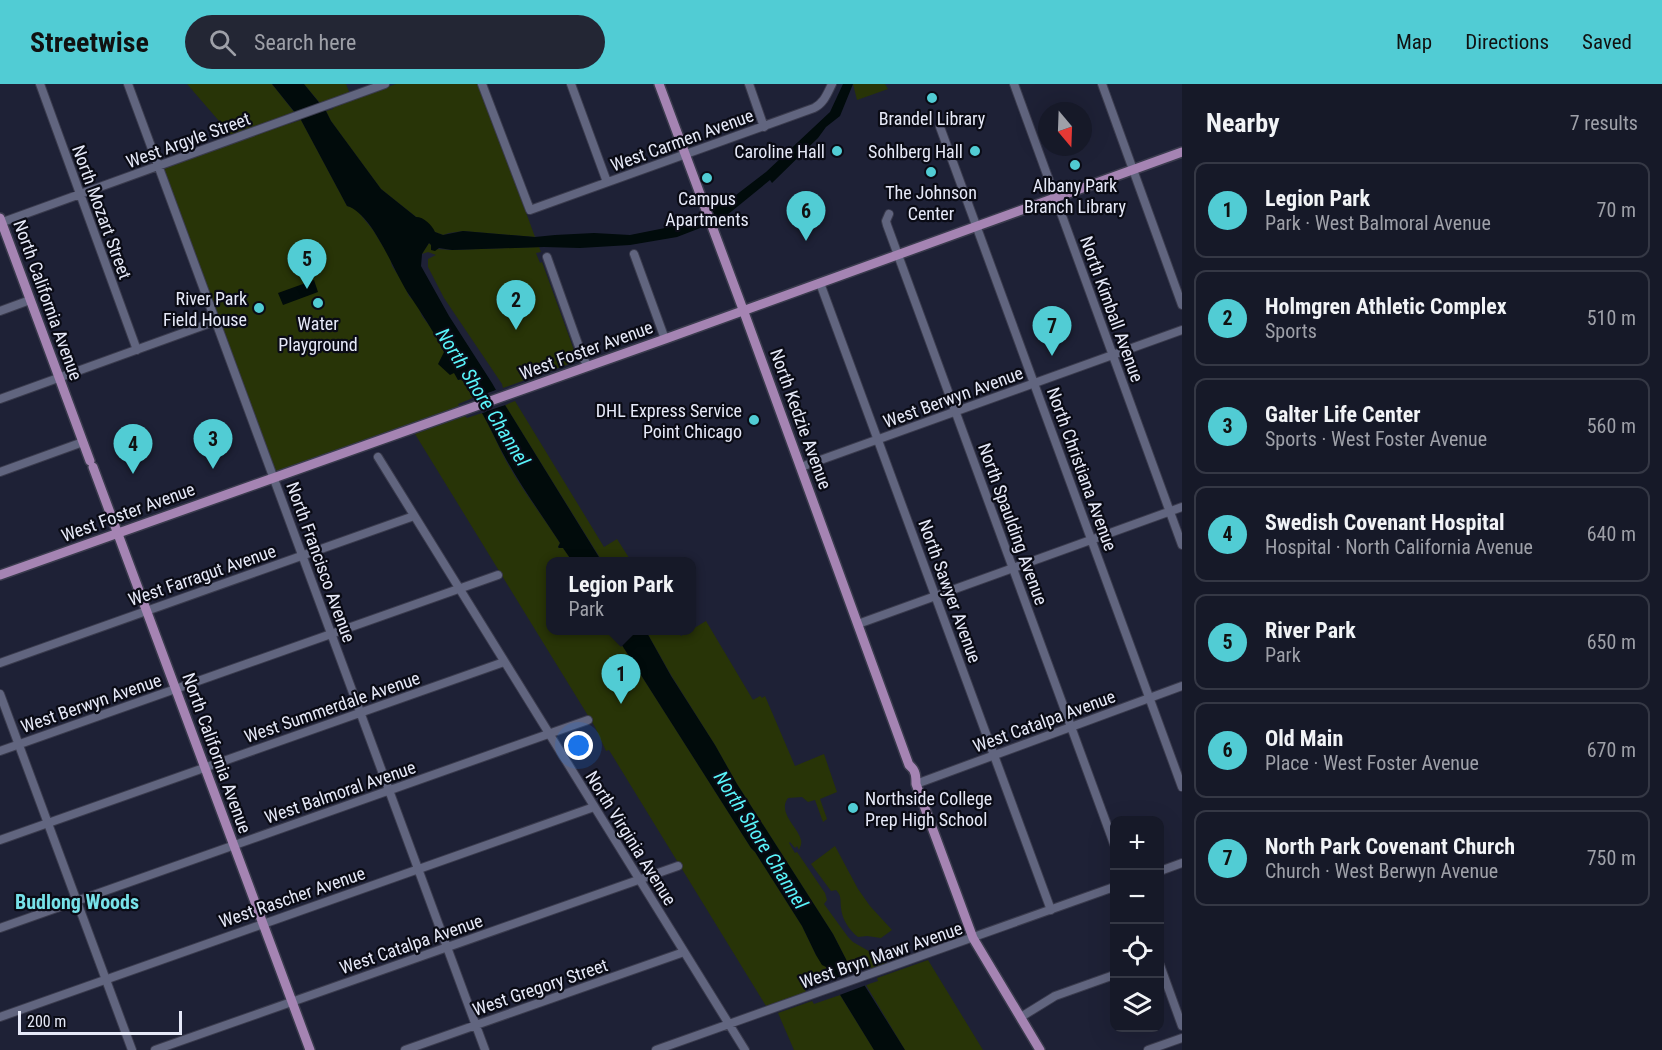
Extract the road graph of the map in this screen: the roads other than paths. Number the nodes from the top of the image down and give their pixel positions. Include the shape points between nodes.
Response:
1 (39, 84) edge
2 (128, 84) edge
3 (385, 84) edge
4 (482, 84) edge
5 (571, 84) edge
6 (659, 84) edge
7 (748, 84) edge
8 (832, 84) edge
9 (1014, 84) edge
10 (1102, 84) edge
11 (764, 127) junction
12 (940, 127) dead end
13 (1182, 152) edge
14 (686, 155) junction
15 (158, 166) junction
16 (1133, 170) junction
17 (607, 183) junction
18 (80, 194) junction
19 (1055, 198) junction
20 (889, 214) dead end
21 (0, 221) edge
22 (977, 226) junction
23 (634, 254) dead end
24 (898, 255) junction
25 (547, 257) dead end
26 (820, 283) junction
27 (30, 300) junction
28 (1182, 305) edge
29 (0, 311) edge
30 (744, 311) junction
31 (216, 321) junction
32 (1182, 330) edge
33 (665, 339) junction
34 (136, 350) junction
35 (1113, 355) junction
36 (588, 366) junction
37 (59, 378) junction
38 (1034, 383) junction
39 (0, 399) edge
40 (955, 412) junction
41 (878, 440) junction
42 (83, 442) junction
43 (378, 457) dead end
44 (801, 467) junction
45 (0, 472) edge
46 (273, 478) junction
47 (1182, 507) edge
48 (1170, 512) junction
49 (414, 516) junction
50 (118, 533) junction
51 (1092, 540) junction
52 (1182, 545) edge
53 (302, 556) junction
54 (1013, 568) junction
55 (0, 575) edge
56 (498, 575) dead end
57 (460, 589) junction
58 (936, 596) junction
59 (147, 611) junction
60 (858, 624) junction
61 (332, 634) junction
62 (504, 662) junction
63 (0, 663) edge
64 (1182, 686) edge
65 (176, 689) junction
66 (0, 694) edge
67 (1149, 698) junction
68 (361, 713) junction
69 (588, 720) dead end
70 (1071, 727) junction
71 (549, 734) junction
72 (19, 745) junction
73 (0, 751) edge
74 (994, 756) junction
75 (205, 768) junction
76 (916, 784) junction
77 (1182, 787) edge
78 (389, 790) junction
79 (594, 807) junction
80 (48, 824) junction
81 (1110, 833) edge
82 (0, 840) edge
83 (234, 845) junction
84 (1182, 863) edge
85 (678, 866) dead end
86 (418, 869) junction
87 (1163, 870) edge
88 (639, 880) junction
89 (1110, 888) edge
90 (77, 901) junction
91 (1051, 910) junction
92 (263, 924) junction
93 (0, 928) edge
94 (973, 938) junction
95 (447, 947) junction
96 (684, 952) junction
97 (1110, 976) edge
98 (1164, 976) edge
99 (106, 979) junction
100 (292, 1002) junction
101 (0, 1017) edge
102 (1021, 1017) junction
103 (476, 1025) junction
104 (729, 1025) junction
105 (1182, 1026) edge
106 (1182, 1038) edge
107 (660, 1049) edge
108 (132, 1050) edge
109 (154, 1050) edge
110 (310, 1050) edge
111 (405, 1050) edge
112 (485, 1050) edge
113 (745, 1050) edge
114 (1040, 1050) edge
115 (1148, 1050) edge

1 - 18 street, North Mozart Street
2 - 15 street, North Francisco Avenue
3 - 15 street, West Argyle Street
4 - 17 street, West Carmen Avenue via 530,210
5 - 17 street
6 - 14 main road, North Kedzie Avenue
7 - 11 street
8 - 11 street, West Carmen Avenue via 821,105
9 - 19 street, North Kimball Avenue
10 - 16 street
11 - 14 street, West Carmen Avenue
12 - 22 street, North Christiana Avenue
13 - 16 main road, West Foster Avenue
14 - 17 street, West Carmen Avenue
14 - 30 main road, North Kedzie Avenue
15 - 18 street, West Argyle Street
15 - 31 street, North Francisco Avenue
16 - 19 main road, West Foster Avenue
16 - 28 street
18 - 21 street, West Argyle Street
18 - 34 street, North Mozart Street
19 - 22 main road, West Foster Avenue
19 - 35 street, North Kimball Avenue
20 - 24 street, North Spaulding Avenue via 886,221
21 - 27 main road, North California Avenue
22 - 24 main road, West Foster Avenue
22 - 38 street, North Christiana Avenue
23 - 33 street
24 - 26 main road, West Foster Avenue
24 - 40 street, North Spaulding Avenue
25 - 36 street
26 - 30 main road, West Foster Avenue
26 - 41 street, North Sawyer Avenue
27 - 29 street
27 - 37 main road, North California Avenue
30 - 33 main road, West Foster Avenue
30 - 44 main road, North Kedzie Avenue
31 - 34 street
31 - 46 street, North Francisco Avenue
32 - 35 street, West Berwyn Avenue
33 - 36 main road, West Foster Avenue
34 - 37 street
35 - 38 street, West Berwyn Avenue
35 - 48 street, North Kimball Avenue
36 - 46 main road, West Foster Avenue
37 - 39 street
37 - 42 main road, North California Avenue
38 - 40 street, West Berwyn Avenue
38 - 51 street, North Christiana Avenue
40 - 41 street, West Berwyn Avenue
40 - 54 street, North Spaulding Avenue
41 - 44 street, West Berwyn Avenue
41 - 58 street, North Sawyer Avenue
42 - 45 street
42 - 50 main road, North California Avenue
43 - 49 street, North Virginia Avenue
44 - 60 main road, North Kedzie Avenue
46 - 50 main road, West Foster Avenue
46 - 53 street, North Francisco Avenue
47 - 48 street
48 - 51 street
48 - 52 street, North Kimball Avenue
49 - 53 street, West Farragut Avenue
49 - 57 street, North Virginia Avenue
50 - 55 main road, West Foster Avenue
50 - 59 main road, North California Avenue
51 - 54 street
51 - 67 street, North Christiana Avenue
53 - 59 street, West Farragut Avenue
53 - 61 street, North Francisco Avenue
54 - 58 street
54 - 70 street, North Spaulding Avenue
56 - 57 street, West Berwyn Avenue
57 - 61 street, West Berwyn Avenue
57 - 62 street, North Virginia Avenue
58 - 60 street
58 - 74 street, North Sawyer Avenue
59 - 63 street, West Farragut Avenue
59 - 65 main road, North California Avenue
60 - 76 main road, North Kedzie Avenue via 909,765 910,778
61 - 65 street, West Berwyn Avenue
61 - 68 street, North Francisco Avenue
62 - 68 street, West Summerdale Avenue
62 - 71 street, North Virginia Avenue
64 - 67 street, West Catalpa Avenue
65 - 72 street, West Berwyn Avenue
65 - 75 main road, North California Avenue
66 - 72 street
67 - 70 street, West Catalpa Avenue
67 - 77 street, North Christiana Avenue
68 - 75 street, West Summerdale Avenue
68 - 78 street, North Francisco Avenue
69 - 71 street, West Balmoral Avenue
70 - 74 street, West Catalpa Avenue
70 - 81 street, North Spaulding Avenue
71 - 78 street, West Balmoral Avenue
71 - 79 street, North Virginia Avenue
72 - 73 street, West Berwyn Avenue
72 - 80 street
74 - 76 street, West Catalpa Avenue
74 - 91 street, North Sawyer Avenue
75 - 80 street, West Summerdale Avenue
75 - 83 main road, North California Avenue
76 - 94 main road, North Kedzie Avenue
78 - 83 street, West Balmoral Avenue
78 - 86 street, North Francisco Avenue
79 - 86 street, West Rascher Avenue
79 - 88 street, North Virginia Avenue
80 - 82 street, West Summerdale Avenue
80 - 90 street
83 - 90 street, West Balmoral Avenue
83 - 92 main road, North California Avenue
84 - 87 street
85 - 88 street, West Catalpa Avenue
86 - 92 street, West Rascher Avenue
86 - 95 street, North Francisco Avenue
88 - 95 street, West Catalpa Avenue
88 - 96 street, North Virginia Avenue
89 - 91 street, West Bryn Mawr Avenue
90 - 93 street, West Balmoral Avenue
90 - 99 street
91 - 94 street, West Bryn Mawr Avenue
92 - 99 street, West Rascher Avenue
92 - 100 main road, North California Avenue
94 - 102 main road, North Kedzie Avenue
94 - 104 street, West Bryn Mawr Avenue
95 - 100 street, West Catalpa Avenue
95 - 103 street, North Francisco Avenue
96 - 103 street, West Gregory Street
96 - 104 street, North Virginia Avenue
97 - 102 street via 1055,996
98 - 105 street
99 - 101 street, West Rascher Avenue
99 - 108 street
100 - 109 street, West Catalpa Avenue
100 - 110 main road, North California Avenue
102 - 114 main road, North Kedzie Avenue
103 - 111 street, West Gregory Street
103 - 112 street, North Francisco Avenue
104 - 107 street, West Bryn Mawr Avenue
104 - 113 street, North Virginia Avenue
106 - 115 street

